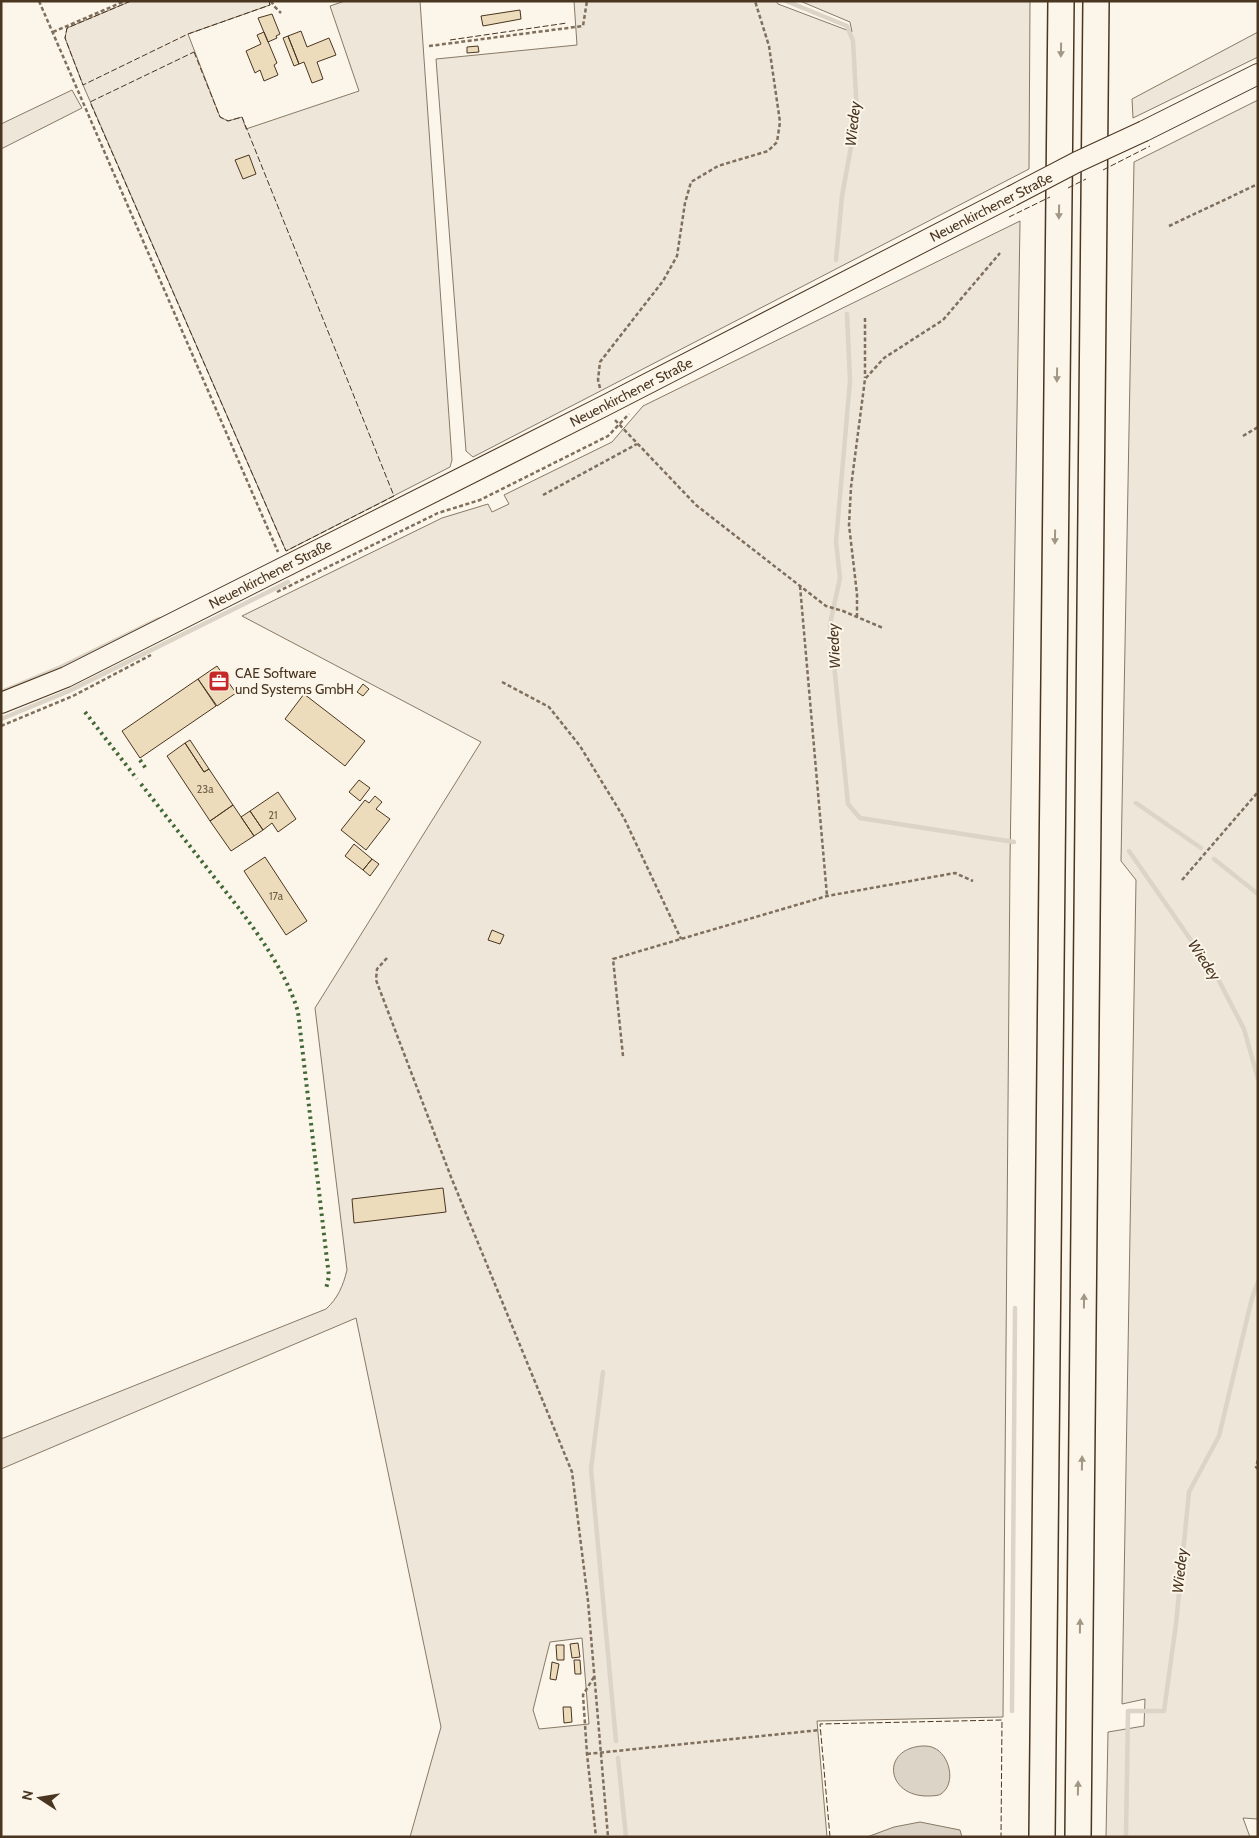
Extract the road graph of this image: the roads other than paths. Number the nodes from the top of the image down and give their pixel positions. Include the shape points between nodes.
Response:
1 (1061, 1) edge
2 (1096, 1) edge
3 (1258, 74) edge
4 (1, 703) edge
5 (1042, 1837) edge
6 (1078, 1837) edge

1 -> 5 highway
6 -> 2 highway
3 - 4 main road, Neuenkirchener Straße, bridge via 1077,162 606,405 66,677

